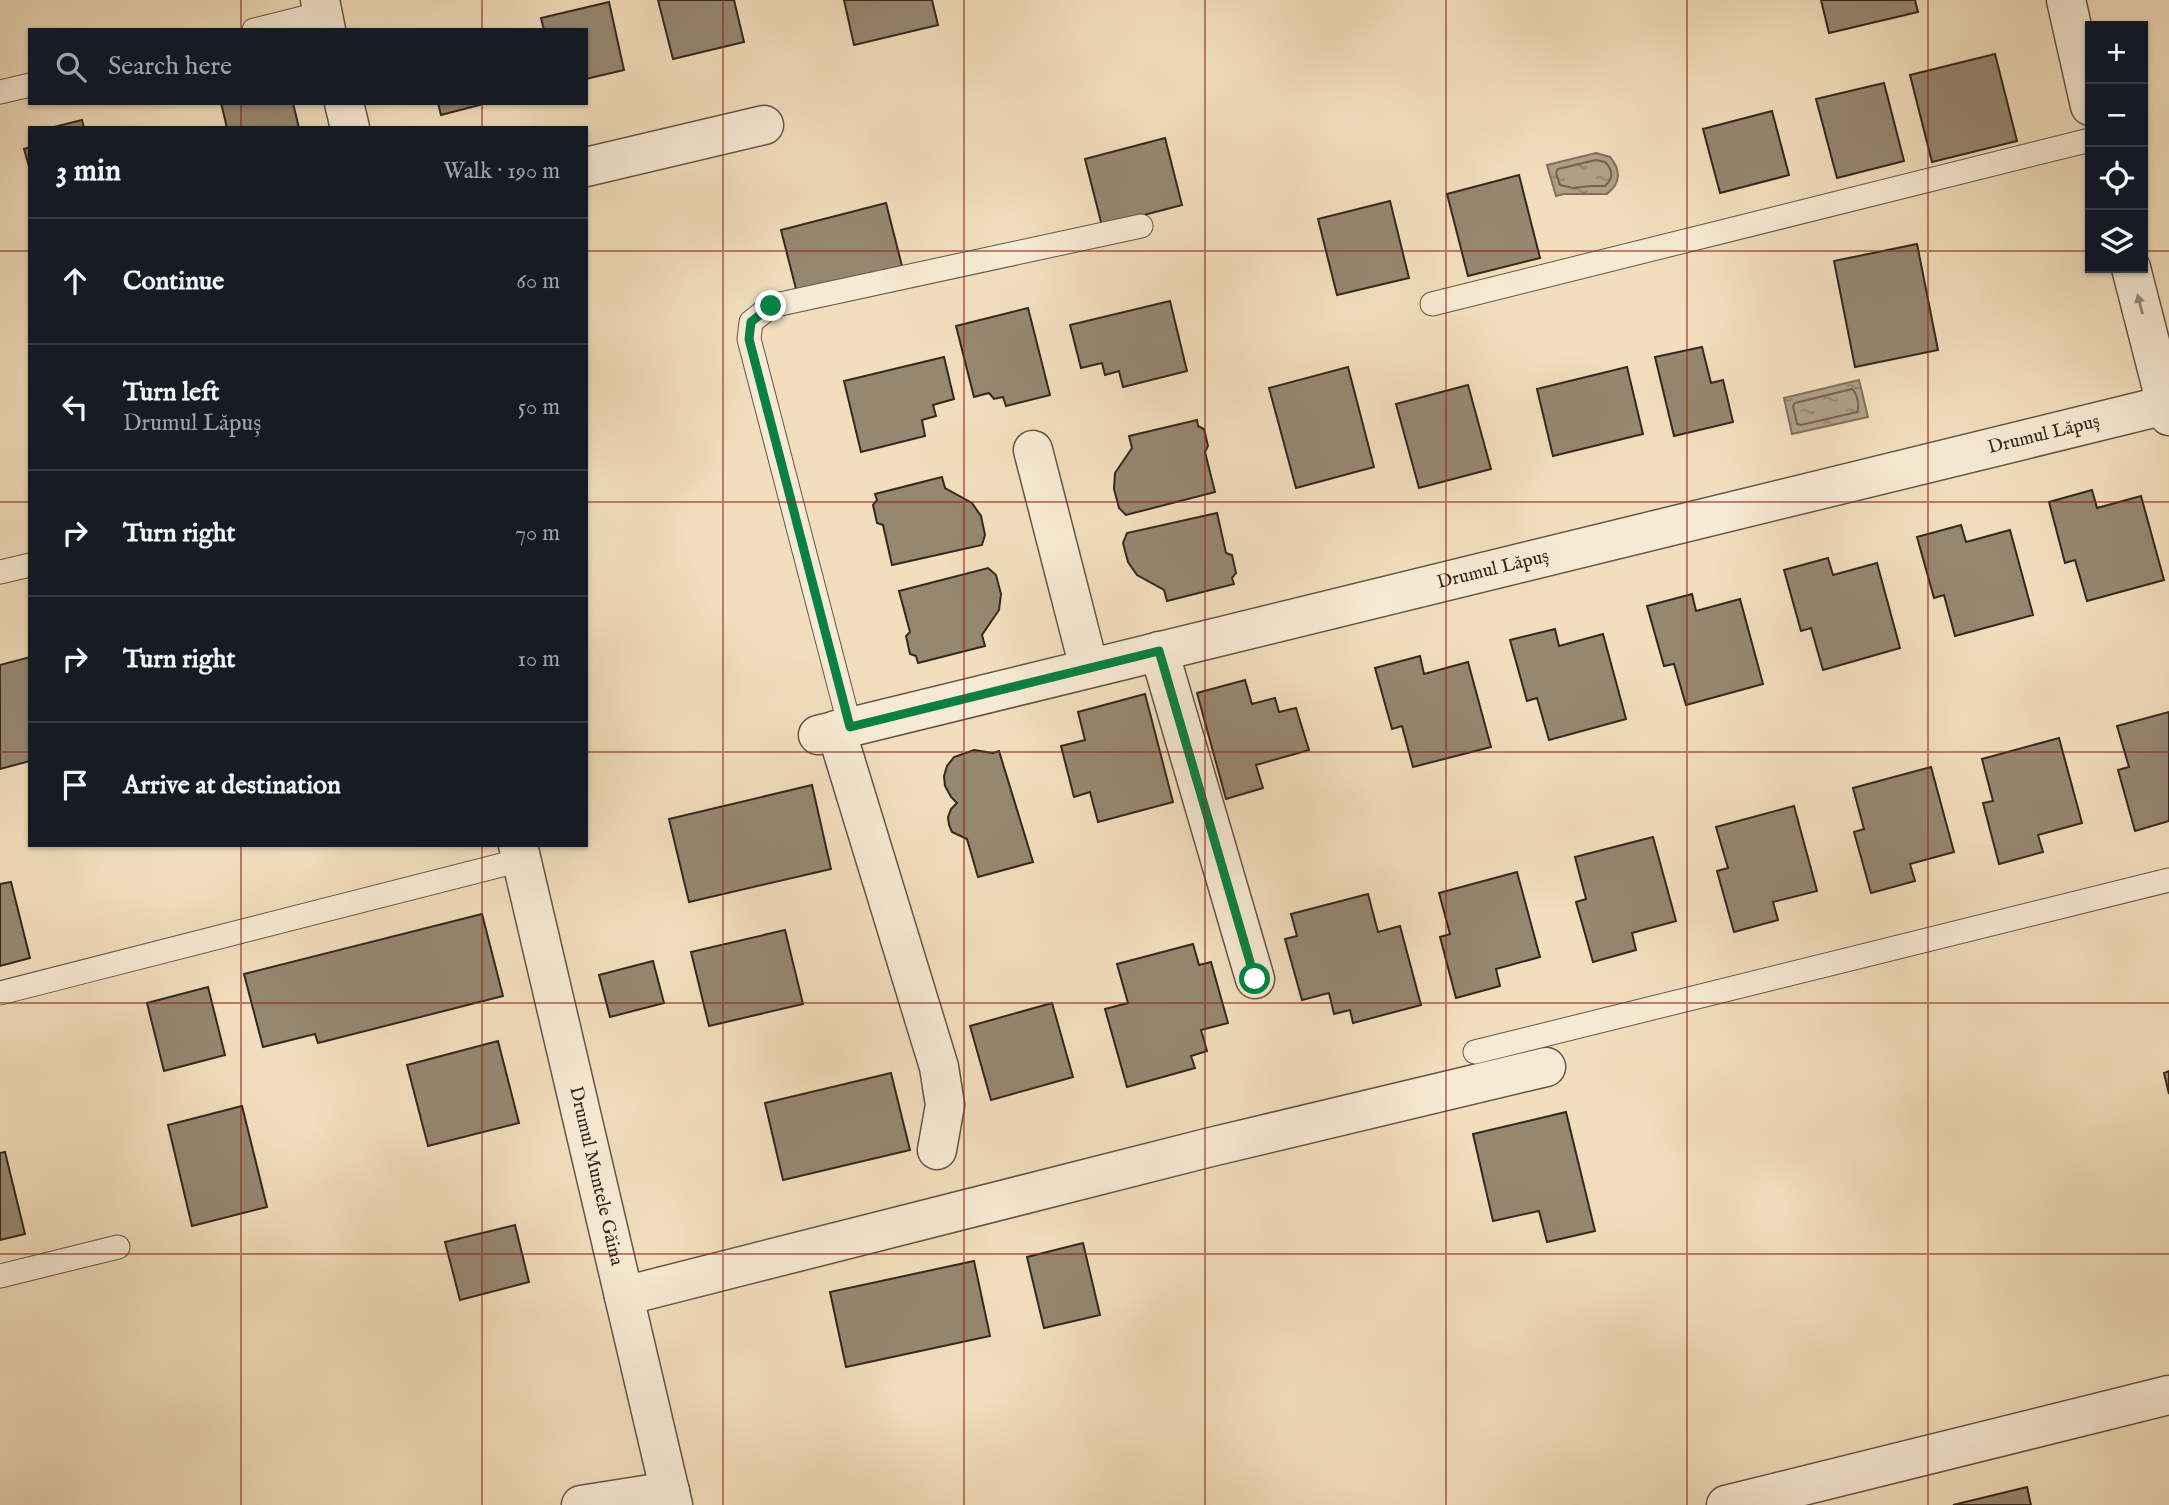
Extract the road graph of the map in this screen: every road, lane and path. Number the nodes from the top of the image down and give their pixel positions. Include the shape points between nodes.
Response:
1 (2066, 0) edge
2 (323, 14) edge
3 (263, 28) edge
4 (2085, 84) edge
5 (28, 85) edge
6 (0, 92) edge
7 (344, 105) edge
8 (764, 125) dead end
9 (349, 126) edge
10 (2085, 141) edge
11 (588, 167) edge
12 (1141, 226) dead end
13 (2133, 273) edge
14 (1432, 304) dead end
15 (2159, 337) edge
16 (2168, 410) edge
17 (1033, 450) dead end
18 (28, 565) edge
19 (0, 572) edge
20 (1159, 651) junction
21 (1089, 668) junction
22 (835, 731) junction
23 (520, 853) edge
24 (2169, 880) edge
25 (1255, 979) dead end
26 (0, 993) edge
27 (1475, 1052) dead end
28 (1546, 1067) dead end
29 (937, 1150) dead end
30 (118, 1247) dead end
31 (0, 1276) edge
32 (624, 1296) junction
33 (2169, 1395) edge
34 (672, 1498) edge
35 (581, 1505) edge
36 (1726, 1505) edge

1 - 4 street
2 - 3 lane
5 - 6 lane
7 - 9 street
8 - 11 street
10 - 14 lane
12 - 22 lane via 771,306 751,322 749,339
15 -> 13 street, Drumul Lăpuș
15 - 16 street, Drumul Lăpuș
16 - 20 street, Drumul Lăpuș
17 - 21 street
18 - 19 lane
20 - 21 street, Drumul Lăpuș
20 - 25 street
21 - 22 street, Drumul Lăpuș
22 - 29 street via 939,1067 944,1105
23 - 26 lane
23 - 32 street, Drumul Muntele Găina
24 - 27 lane
28 - 32 street
30 - 31 lane
32 - 34 street, Drumul Muntele Găina
33 - 36 street
34 - 35 street

